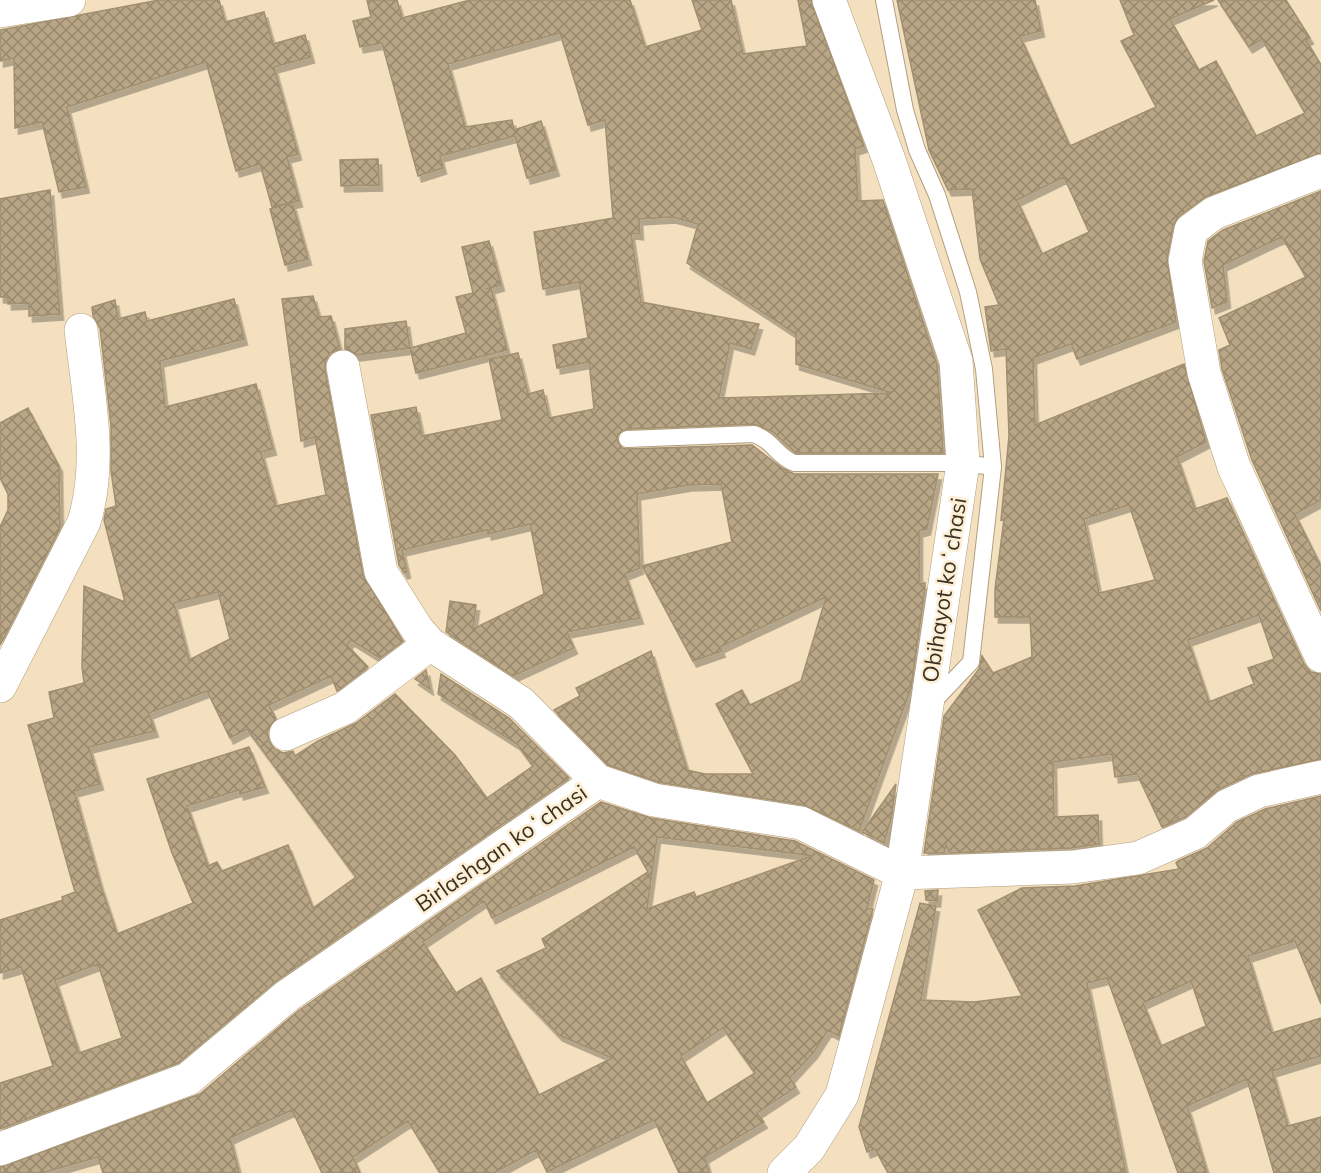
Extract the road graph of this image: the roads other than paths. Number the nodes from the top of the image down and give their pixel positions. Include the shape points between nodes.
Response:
1 (69, 0) edge
2 (829, 0) edge
3 (884, 0) edge
4 (0, 11) edge
5 (903, 155) junction
6 (1321, 171) edge
7 (81, 330) dead end
8 (343, 367) dead end
9 (627, 440) dead end
10 (978, 465) junction
11 (430, 644) junction
12 (1321, 656) edge
13 (0, 686) edge
14 (285, 734) dead end
15 (1321, 777) edge
16 (598, 781) junction
17 (902, 873) junction
18 (0, 1149) edge
19 (784, 1173) edge

1 - 4 street
2 - 5 street, Obihayot koʻchasi
3 - 5 lane via 905,110
5 - 10 street, Obihayot koʻchasi via 956,361
6 - 12 street via 1214,213 1191,230 1185,261 1204,373 1234,467
7 - 13 street via 95,465 92,495 84,522
8 - 11 street via 381,572
9 - 10 lane via 754,434 770,441 783,458 794,464
10 - 17 street, Obihayot koʻchasi via 926,710
11 - 14 street via 345,708
11 - 16 street via 521,703
15 - 17 street, Birlashgan koʻchasi via 1259,791 1227,806 1195,832 1138,858 1074,867
16 - 17 street, Birlashgan koʻchasi via 654,800 801,823
16 - 18 street, Birlashgan koʻchasi via 287,996 188,1078
17 - 19 street, Obihayot koʻchasi via 842,1095 809,1148

